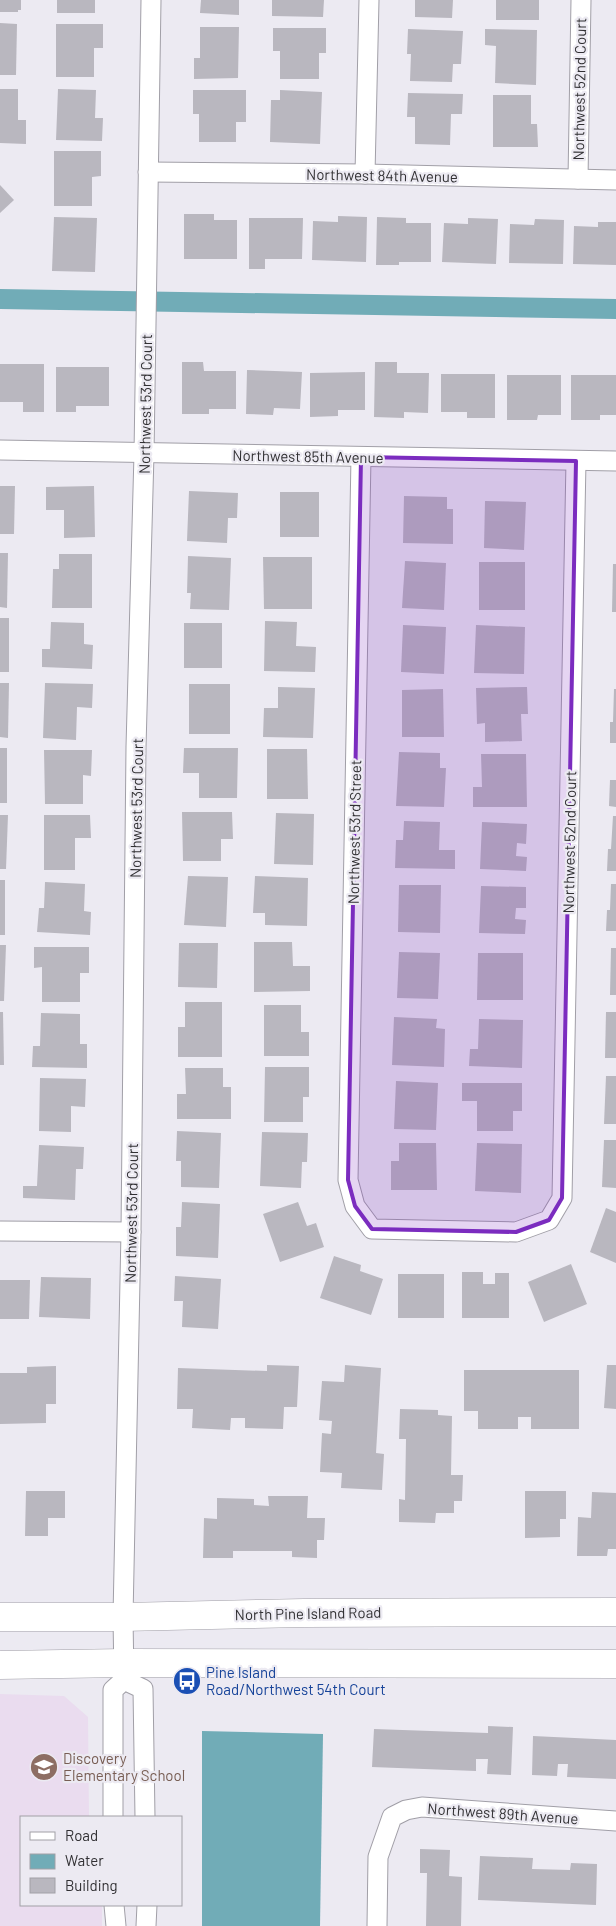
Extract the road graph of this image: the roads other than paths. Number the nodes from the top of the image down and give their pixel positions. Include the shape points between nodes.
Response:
1 (151, 0) edge
2 (369, 0) edge
3 (581, 0) edge
4 (148, 172) junction
5 (365, 174) junction
6 (578, 179) junction
7 (616, 180) edge
8 (0, 450) edge
9 (144, 454) junction
10 (361, 457) junction
11 (576, 461) junction
12 (616, 461) edge
13 (549, 1220) joint
14 (0, 1230) edge
15 (130, 1232) junction
16 (616, 1612) edge
17 (0, 1617) edge
18 (124, 1617) junction
19 (616, 1664) edge
20 (0, 1665) edge
21 (124, 1672) junction
22 (113, 1816) edge
23 (145, 1816) edge
24 (616, 1821) edge
25 (114, 1906) edge
26 (147, 1906) edge
27 (116, 1926) edge
28 (146, 1926) edge
29 (377, 1926) edge

1 - 4 street, Northwest 53rd Court
2 - 5 street
3 - 6 street, Northwest 52nd Court
4 - 5 street, Northwest 84th Avenue
4 - 9 street, Northwest 53rd Court
5 - 6 street, Northwest 84th Avenue
6 - 7 street, Northwest 84th Avenue
8 - 9 street, Northwest 85th Avenue
9 - 10 street, Northwest 85th Avenue
9 - 15 street, Northwest 53rd Court via 136,747
10 - 11 street, Northwest 85th Avenue
10 - 13 street, Northwest 53rd Street via 348,1180 355,1206 372,1229 516,1232
11 - 12 street, Northwest 85th Avenue
11 - 13 street, Northwest 52nd Court via 562,1198
14 - 15 street
15 - 18 street, Northwest 53rd Court
16 - 18 main road, North Pine Island Road
17 - 18 main road, North Pine Island Road
18 - 21 street, Northwest 53rd Court
19 - 21 main road
20 - 21 main road
21 - 22 street via 113,1690
21 - 23 street via 143,1689
24 - 29 street, Northwest 89th Avenue via 422,1807 406,1810 392,1817 378,1857
25 - 27 street
26 - 28 street

